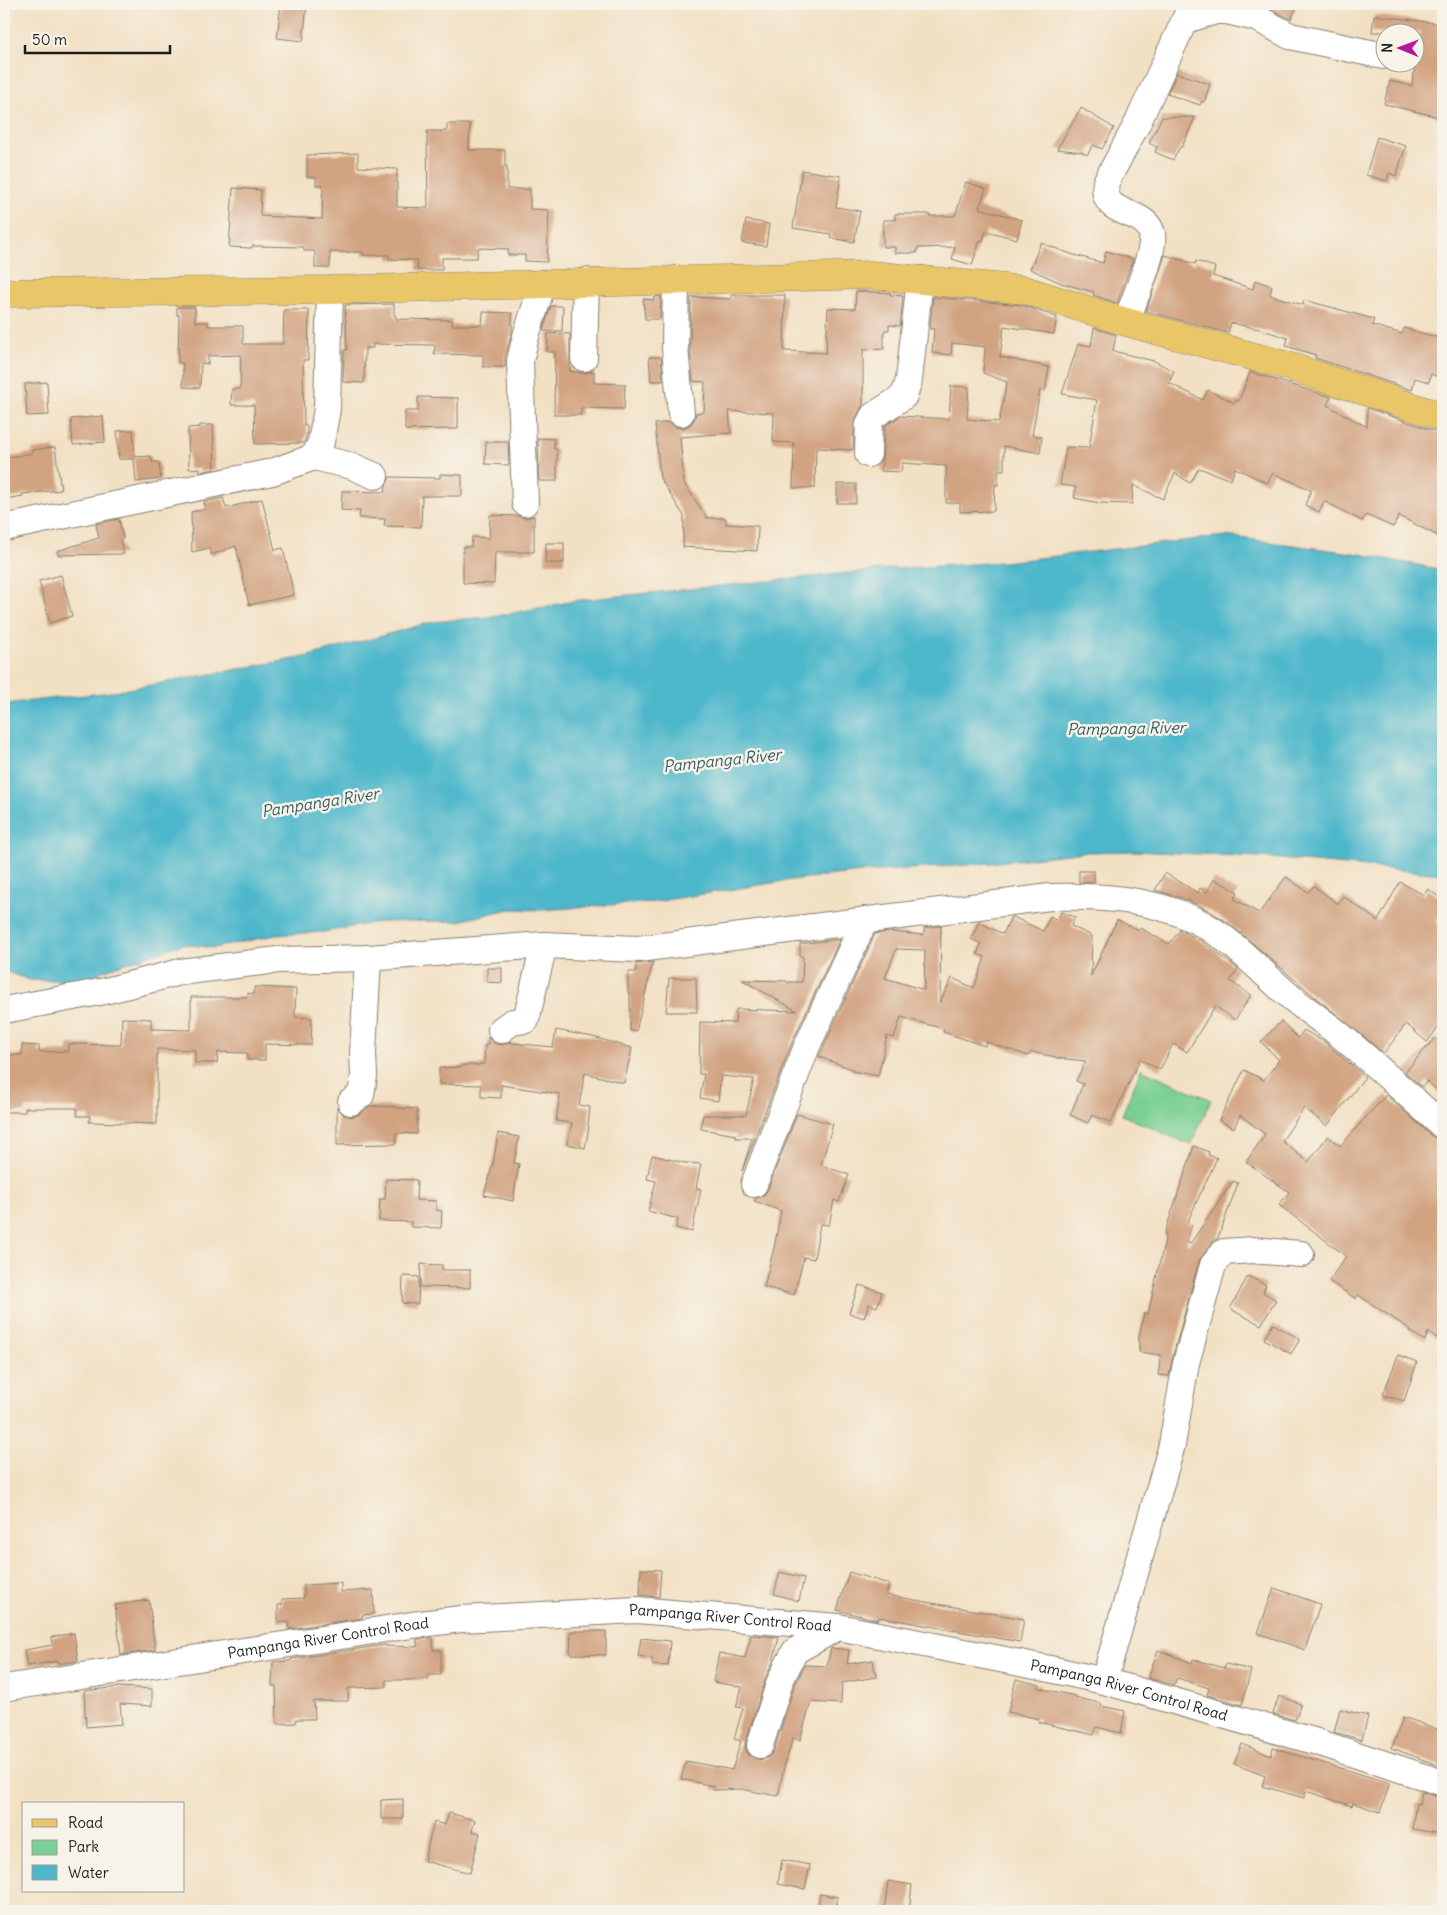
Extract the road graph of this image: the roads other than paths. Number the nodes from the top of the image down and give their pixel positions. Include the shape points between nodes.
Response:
1 (1188, 12) edge
2 (1374, 54) edge
3 (676, 279) junction
4 (920, 279) junction
5 (586, 281) junction
6 (543, 283) junction
7 (330, 290) junction
8 (4, 293) edge
9 (1126, 322) junction
10 (584, 358) dead end
11 (681, 413) dead end
12 (1443, 417) edge
13 (868, 454) dead end
14 (314, 456) junction
15 (375, 476) dead end
16 (525, 503) dead end
17 (4, 528) edge
18 (865, 920) junction
19 (544, 945) junction
20 (368, 958) junction
21 (4, 1010) edge
22 (501, 1030) dead end
23 (351, 1102) dead end
24 (1443, 1126) edge
25 (754, 1184) dead end
26 (1301, 1254) dead end
27 (838, 1627) junction
28 (1104, 1681) junction
29 (4, 1688) edge
30 (760, 1745) dead end
31 (1443, 1783) edge

1 - 2 street via 1227,11 1256,18 1290,36
1 - 9 street via 1138,122 1106,182 1108,200 1118,210 1142,220 1152,236 1148,261
3 - 4 main road via 871,275
3 - 5 main road
3 - 11 street via 676,348
4 - 9 main road via 1025,290
4 - 13 street via 906,393 873,416 869,424
5 - 6 main road
5 - 10 street
6 - 7 main road
6 - 16 street via 520,362
7 - 8 main road
7 - 14 street via 326,409 321,442
9 - 12 main road via 1288,366
14 - 15 street
14 - 17 street via 272,472
18 - 19 street via 638,949
18 - 24 street via 1050,897 1116,898 1165,908 1224,937
18 - 25 street via 807,1046
19 - 20 street
19 - 22 street via 526,1020 512,1022
20 - 21 street via 278,960 180,972 105,991
20 - 23 street via 364,1076 361,1095
26 - 28 street via 1252,1250 1224,1252 1212,1265 1186,1363 1172,1445
27 - 28 street, Pampanga River Control Road
27 - 29 street, Pampanga River Control Road via 637,1610 461,1619 199,1656
27 - 30 street via 795,1651 780,1681
28 - 31 street, Pampanga River Control Road via 1317,1742

